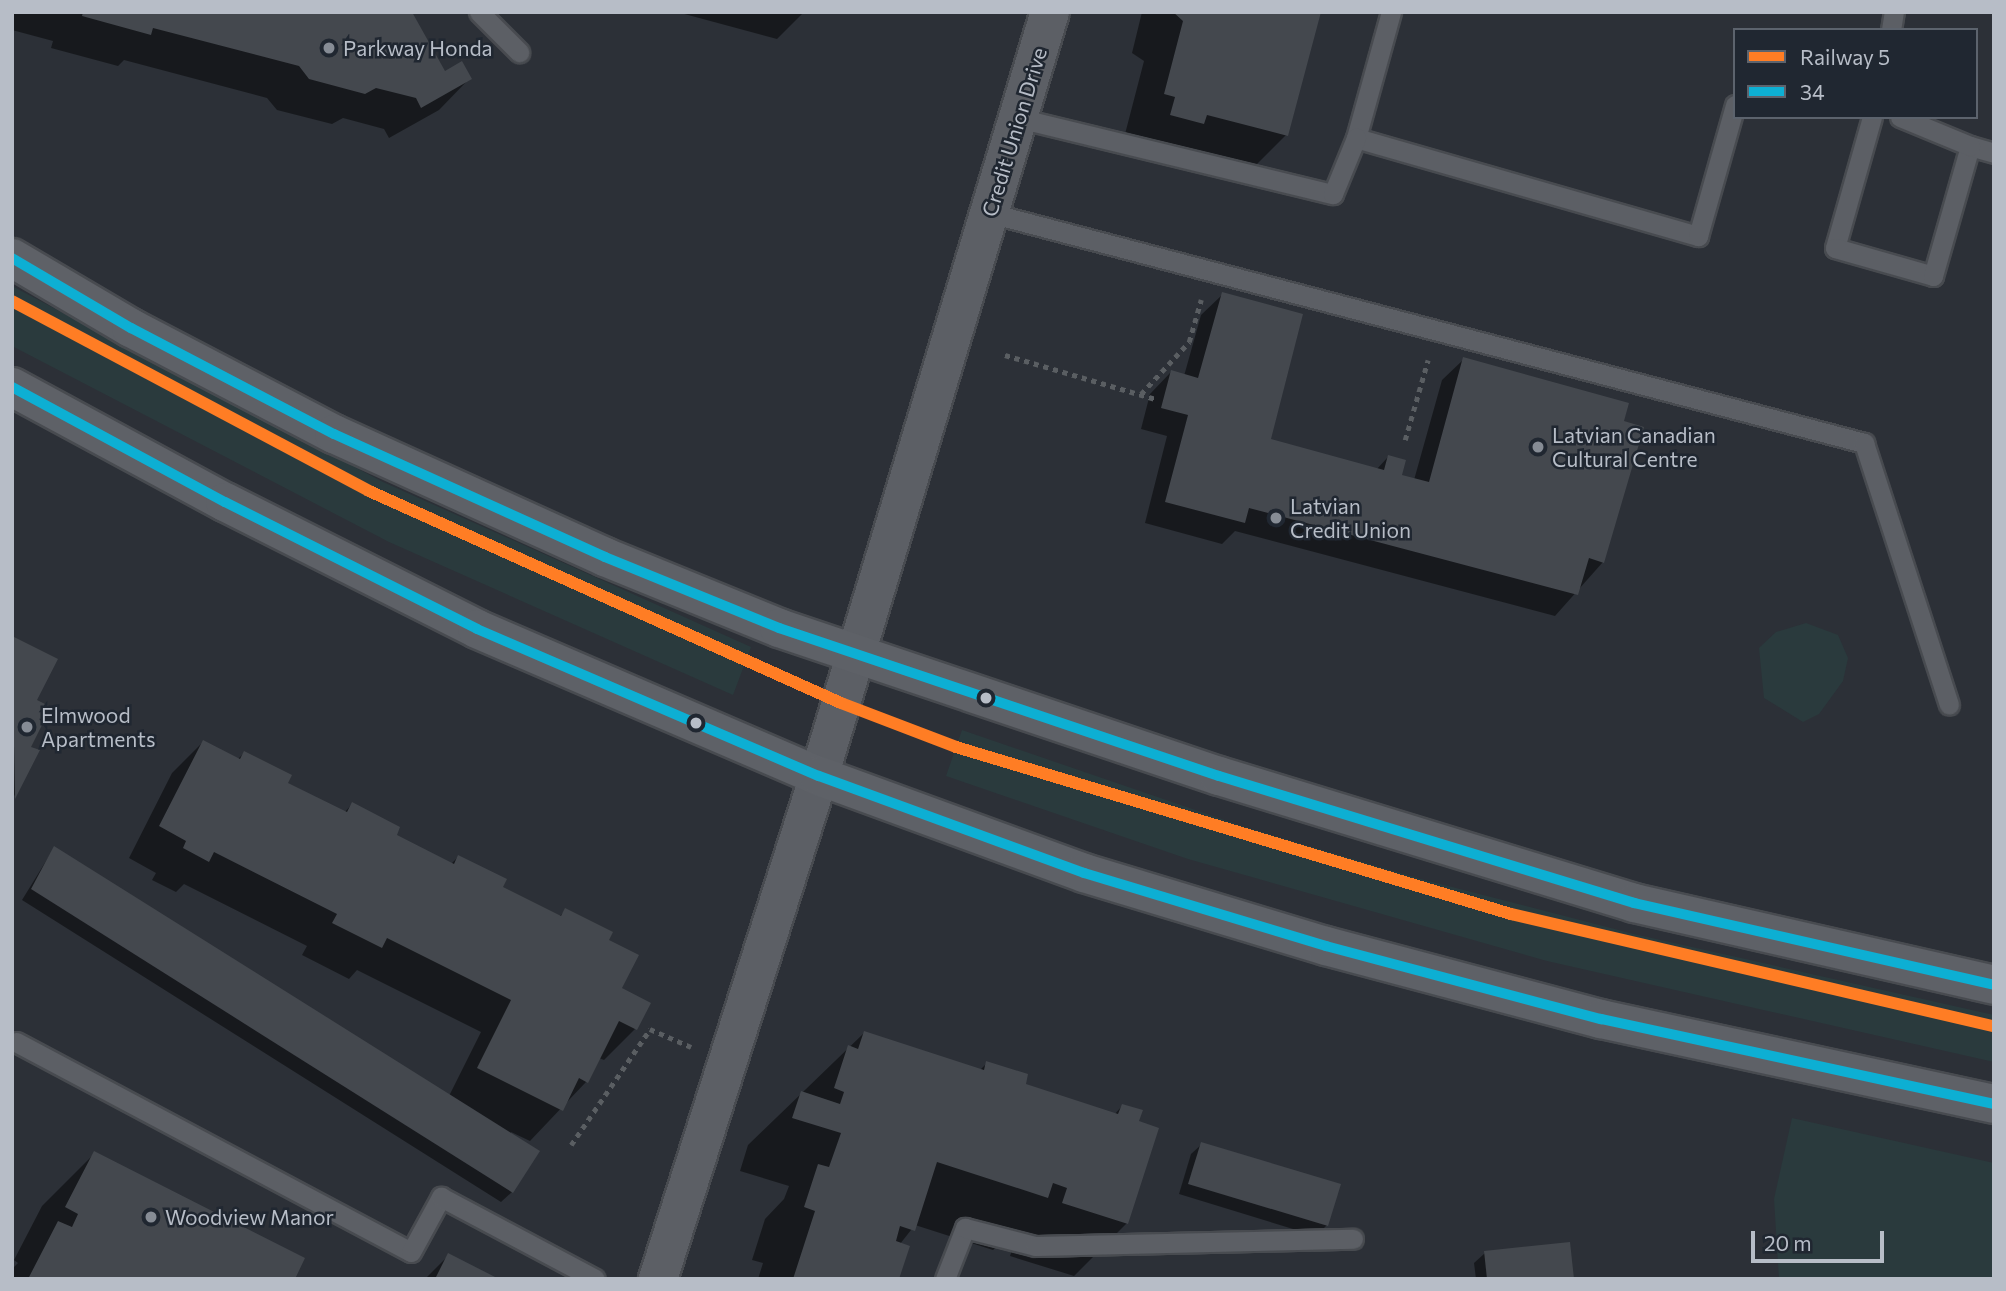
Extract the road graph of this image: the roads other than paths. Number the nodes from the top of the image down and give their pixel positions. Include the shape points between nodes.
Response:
1 (479, 12) edge
2 (1050, 12) edge
3 (1391, 12) edge
4 (519, 52) dead end
5 (1733, 112) edge
6 (1018, 118) junction
7 (1871, 119) edge
8 (1905, 119) edge
9 (1356, 138) junction
10 (1970, 146) junction
11 (1994, 153) edge
12 (990, 212) junction
13 (12, 258) edge
14 (12, 387) edge
15 (856, 654) junction
16 (1949, 705) dead end
17 (819, 776) junction
18 (1994, 985) edge
19 (16, 1042) dead end
20 (1994, 1104) edge
21 (1353, 1239) dead end
22 (595, 1279) edge
23 (658, 1279) edge
24 (945, 1279) edge

1 - 4 lane
2 - 6 street, Credit Union Drive
3 - 9 lane
5 - 9 lane via 1698,236
6 - 9 lane via 1333,194
6 - 12 street, Credit Union Drive
7 - 10 lane via 1835,248 1933,276
8 - 10 lane
10 - 11 lane
12 - 15 street, Credit Union Drive
12 - 16 lane via 1864,443
13 - 15 main road via 131,328 334,434 605,557
14 - 17 main road via 225,502 477,629
15 - 17 street, Credit Union Drive
15 - 18 main road via 1219,776 1634,903
17 - 20 main road via 1084,873 1326,946 1601,1019
17 - 23 street, Credit Union Drive
19 - 22 lane via 411,1252 441,1197
21 - 24 lane via 1035,1246 965,1228

